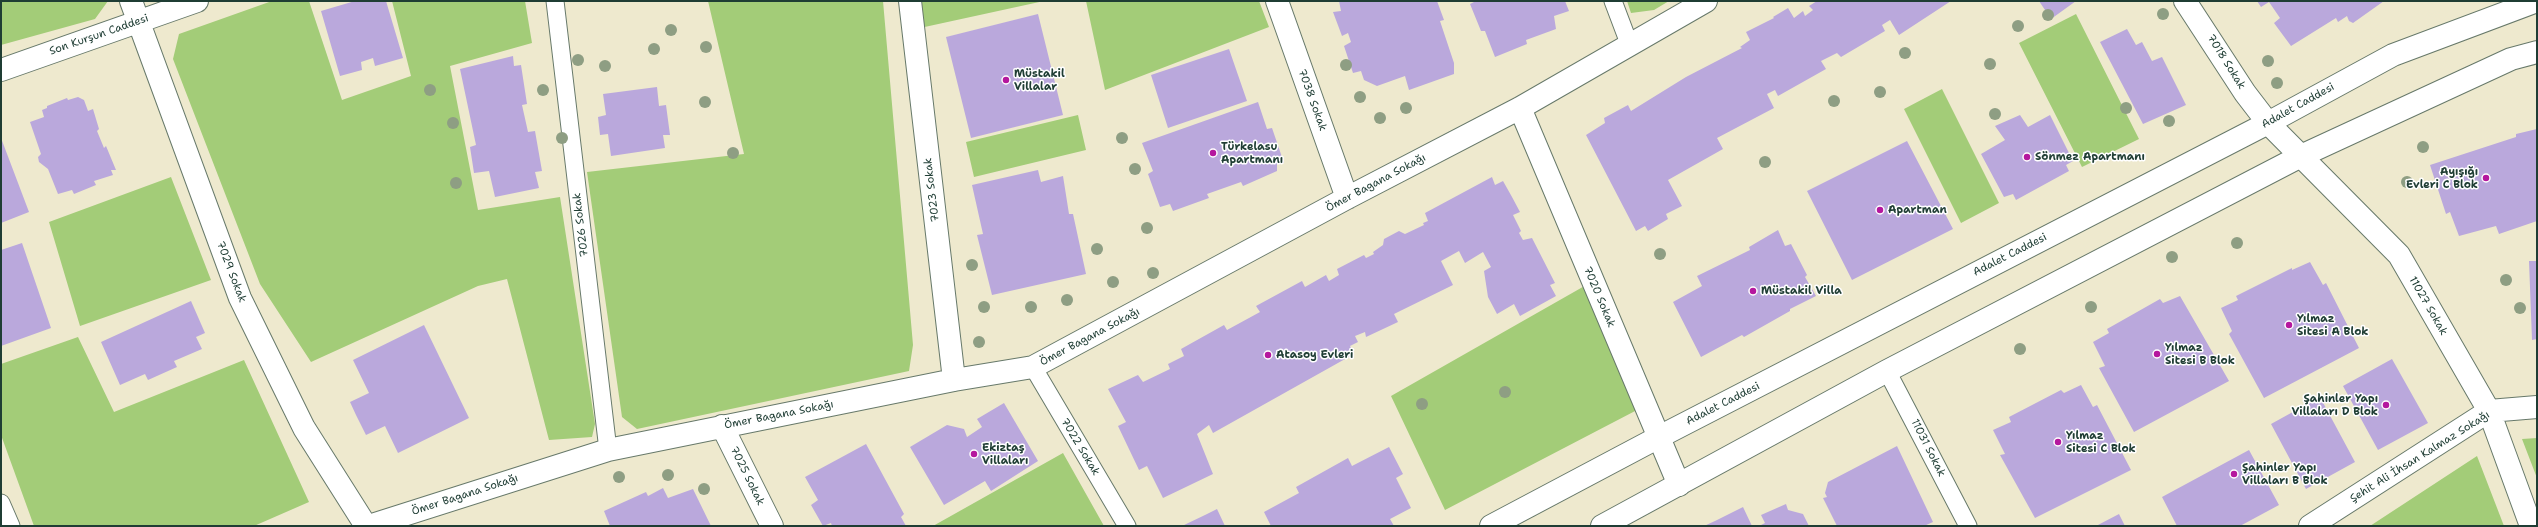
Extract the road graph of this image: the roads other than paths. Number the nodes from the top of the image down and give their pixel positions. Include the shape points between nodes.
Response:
1 (131, 1) edge
2 (197, 1) edge
3 (555, 1) edge
4 (910, 1) edge
5 (1277, 1) edge
6 (1613, 1) edge
7 (1706, 1) edge
8 (2184, 1) edge
9 (2537, 1) edge
10 (139, 22) junction
11 (1630, 46) junction
12 (2537, 52) edge
13 (1, 70) edge
14 (1520, 108) junction
15 (2268, 123) junction
16 (2301, 156) junction
17 (1347, 198) junction
18 (1034, 367) junction
19 (1887, 371) junction
20 (954, 380) junction
21 (2537, 407) edge
22 (2489, 411) junction
23 (722, 426) junction
24 (1659, 437) junction
25 (608, 450) junction
26 (1679, 485) junction
27 (1, 503) edge
28 (11, 526) edge
29 (367, 526) edge
30 (772, 526) edge
31 (1127, 526) edge
32 (1491, 526) edge
33 (1602, 526) edge
34 (1968, 526) edge
35 (2310, 526) edge
36 (2531, 526) edge

1 - 10 street, 7029 Sokak
2 - 10 street, Son Kurşun Caddesi
3 - 25 lane, 7026 Sokak
4 - 20 street, 7023 Sokak
5 - 17 street, 7038 Sokak
6 - 11 lane
7 - 11 street, Ömer Bagana Sokağı
8 - 15 street, 7018 Sokak
9 - 15 street, Adalet Caddesi via 2393,55
10 - 13 street, Son Kurşun Caddesi
10 - 29 street, 7029 Sokak via 240,298 304,428
11 - 14 street, Ömer Bagana Sokağı
12 - 16 street via 2511,59
14 - 17 street, Ömer Bagana Sokağı
14 - 24 street, 7020 Sokak
15 - 16 street, 11027 Sokak
15 - 24 street, Adalet Caddesi
16 - 19 street
16 - 22 street, 11027 Sokak via 2399,255
17 - 18 street, Ömer Bagana Sokağı
18 - 20 street, Ömer Bagana Sokağı
18 - 31 lane, 7022 Sokak
19 - 26 street
19 - 34 lane, 11031 Sokak
20 - 23 street, Ömer Bagana Sokağı
21 - 22 street, Şehit Ali İhsan Kalmaz Sokağı
22 - 35 street, Şehit Ali İhsan Kalmaz Sokağı
22 - 36 street, 11027 Sokak
23 - 25 street, Ömer Bagana Sokağı
23 - 30 street, 7025 Sokak
24 - 26 street, 7020 Sokak
24 - 32 street, Adalet Caddesi
25 - 29 street, Ömer Bagana Sokağı
26 - 33 street
27 - 28 lane

